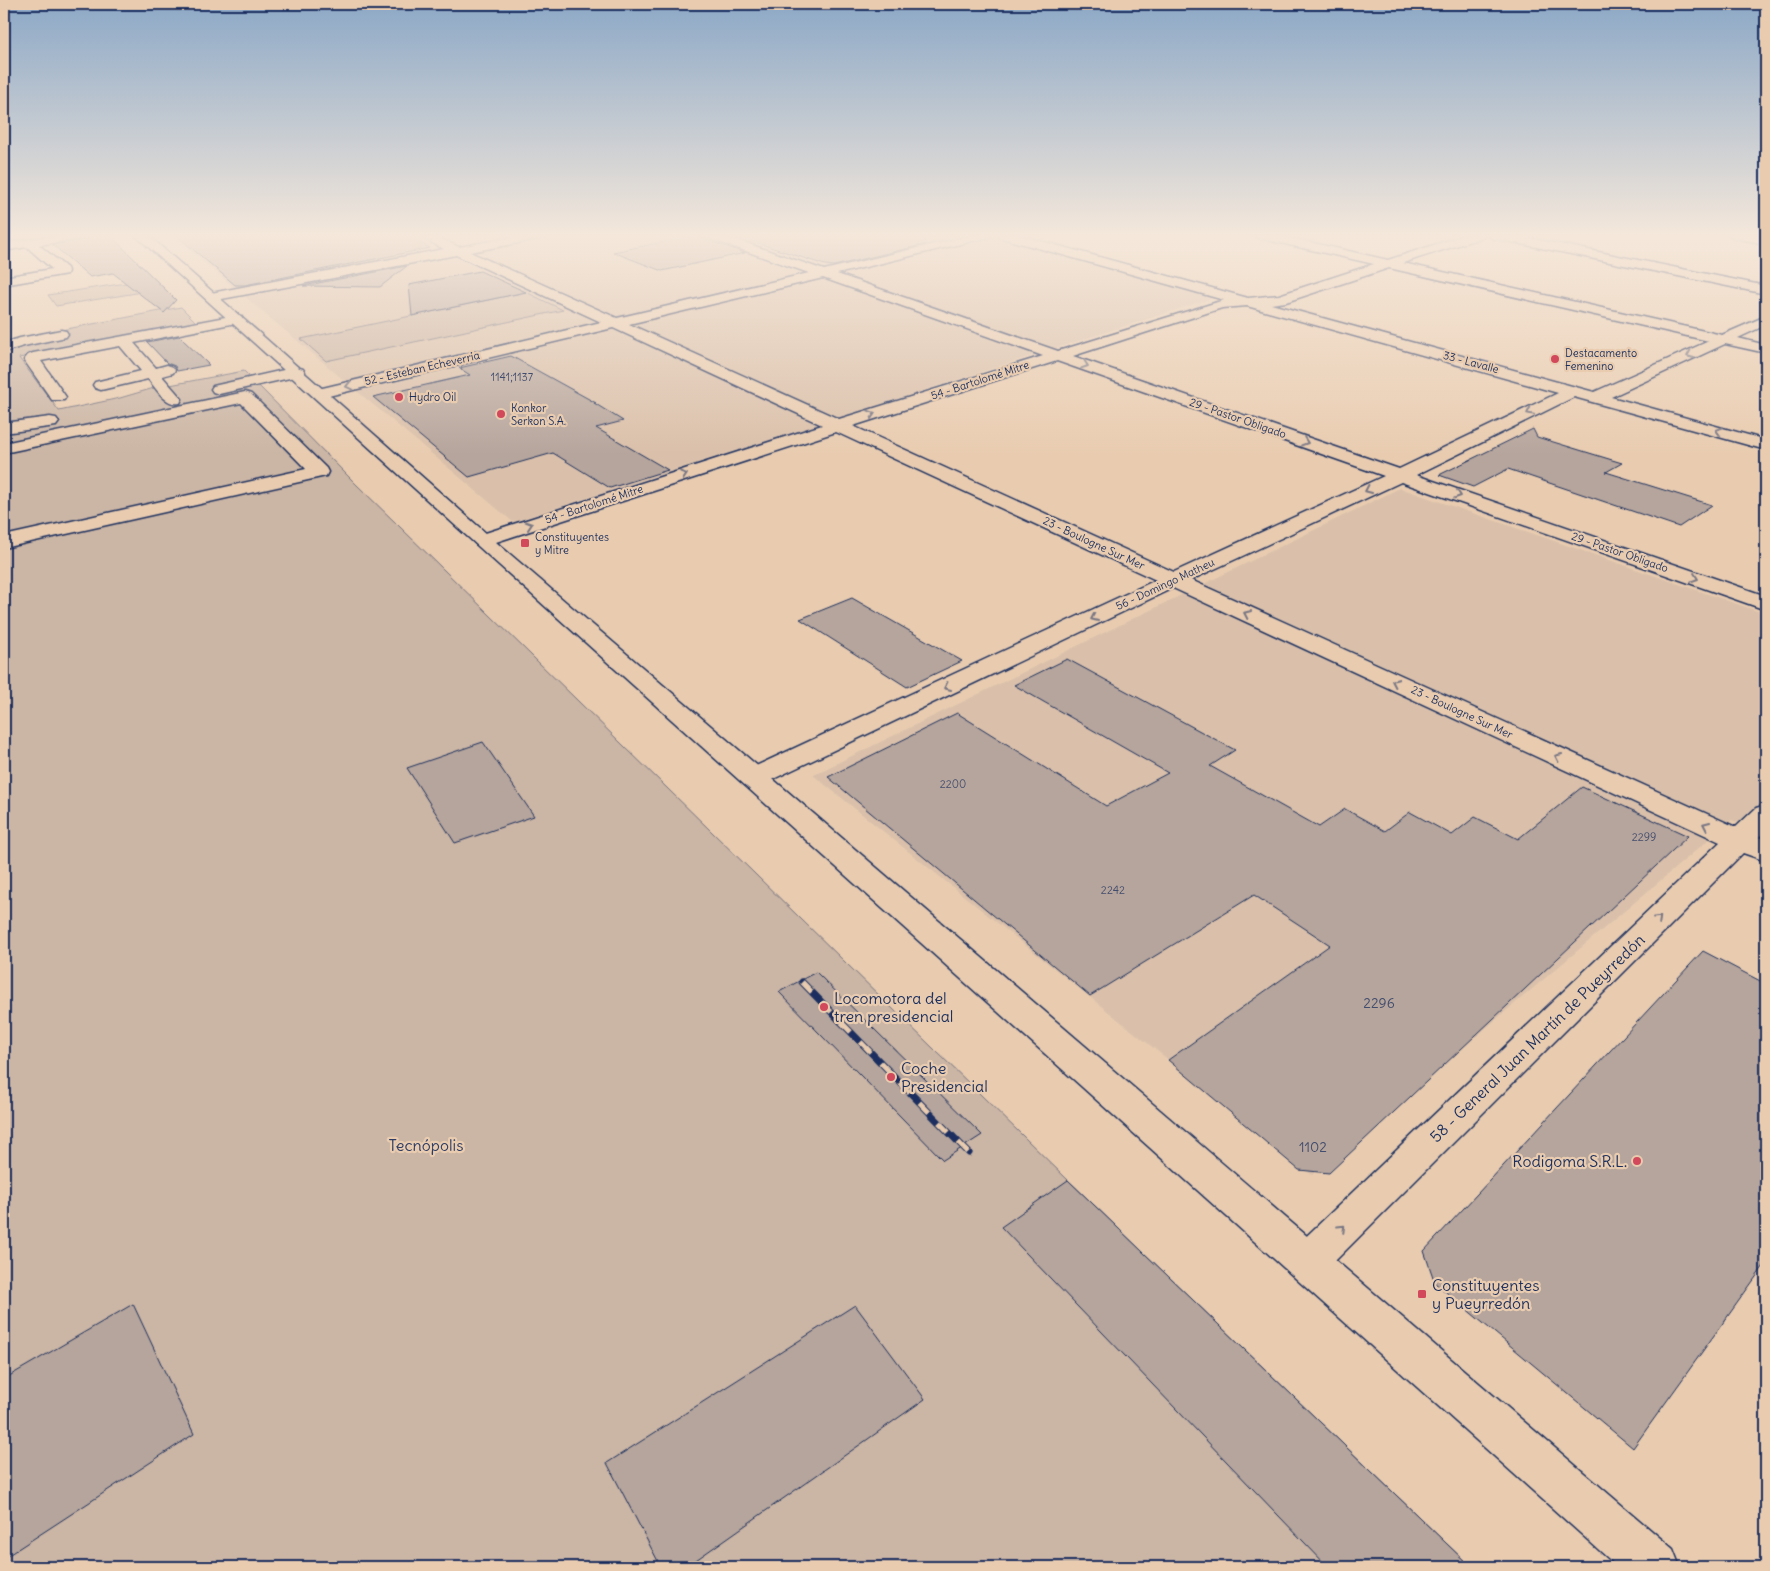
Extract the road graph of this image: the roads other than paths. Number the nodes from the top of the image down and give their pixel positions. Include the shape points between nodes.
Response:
1 (222, 307) edge
2 (579, 307) edge
3 (678, 307) edge
4 (918, 307) edge
5 (1211, 307) edge
6 (1271, 307) edge
7 (1584, 307) edge
8 (236, 319) junction
9 (1766, 320) edge
10 (613, 323) junction
11 (77, 331) dead end
12 (1726, 340) junction
13 (146, 342) dead end
14 (128, 345) junction
15 (4, 346) edge
16 (1766, 349) edge
17 (1057, 356) junction
18 (82, 361) dead end
19 (173, 369) dead end
20 (153, 374) junction
21 (308, 383) junction
22 (101, 385) dead end
23 (1574, 390) junction
24 (58, 397) dead end
25 (1598, 397) junction
26 (174, 399) junction
27 (836, 426) junction
28 (4, 428) edge
29 (4, 442) edge
30 (1766, 444) edge
31 (4, 448) edge
32 (1401, 475) junction
33 (5, 539) edge
34 (483, 540) junction
35 (1173, 580) junction
36 (1766, 602) edge
37 (755, 777) junction
38 (1766, 814) edge
39 (1753, 846) edge
40 (1307, 1262) junction
41 (1655, 1567) edge

1 - 8 street
2 - 10 street, 23 - Boulogne Sur Mer
3 - 10 street, 52 - Esteban Echeverría
4 - 17 street, 29 - Pastor Obligado
5 - 17 street, 54 - Bartolomé Mitre
6 - 23 street, 33 - Lavalle
7 - 12 street
8 - 14 street
8 - 21 street
9 - 12 street
10 -> 21 street, 52 - Esteban Echeverría
10 - 27 street, 23 - Boulogne Sur Mer
11 - 15 street
12 - 16 street
12 -> 25 street
13 - 14 street
14 - 18 street
14 - 20 street
14 - 24 street via 33,358
27 -> 17 street, 54 - Bartolomé Mitre
17 -> 32 street, 29 - Pastor Obligado
19 - 20 street
20 - 22 street
20 - 26 street
21 - 26 street, 52 - Esteban Echeverría
21 - 34 street
23 - 25 street, 33 - Lavalle
23 -> 32 street, 56 - Domingo Matheu
30 -> 25 street, 33 - Lavalle
26 - 28 street
26 - 29 street
34 -> 27 street, 54 - Bartolomé Mitre
27 - 35 street, 23 - Boulogne Sur Mer
31 - 33 street via 245,397 319,472
32 -> 35 street, 56 - Domingo Matheu
32 -> 36 street, 29 - Pastor Obligado
34 - 37 street
35 -> 37 street, 56 - Domingo Matheu
39 -> 35 street, 23 - Boulogne Sur Mer
37 - 40 street
38 - 39 street, 58 - General Juan Martín de Pueyrredón
40 -> 39 street, 58 - General Juan Martín de Pueyrredón
40 - 41 street

